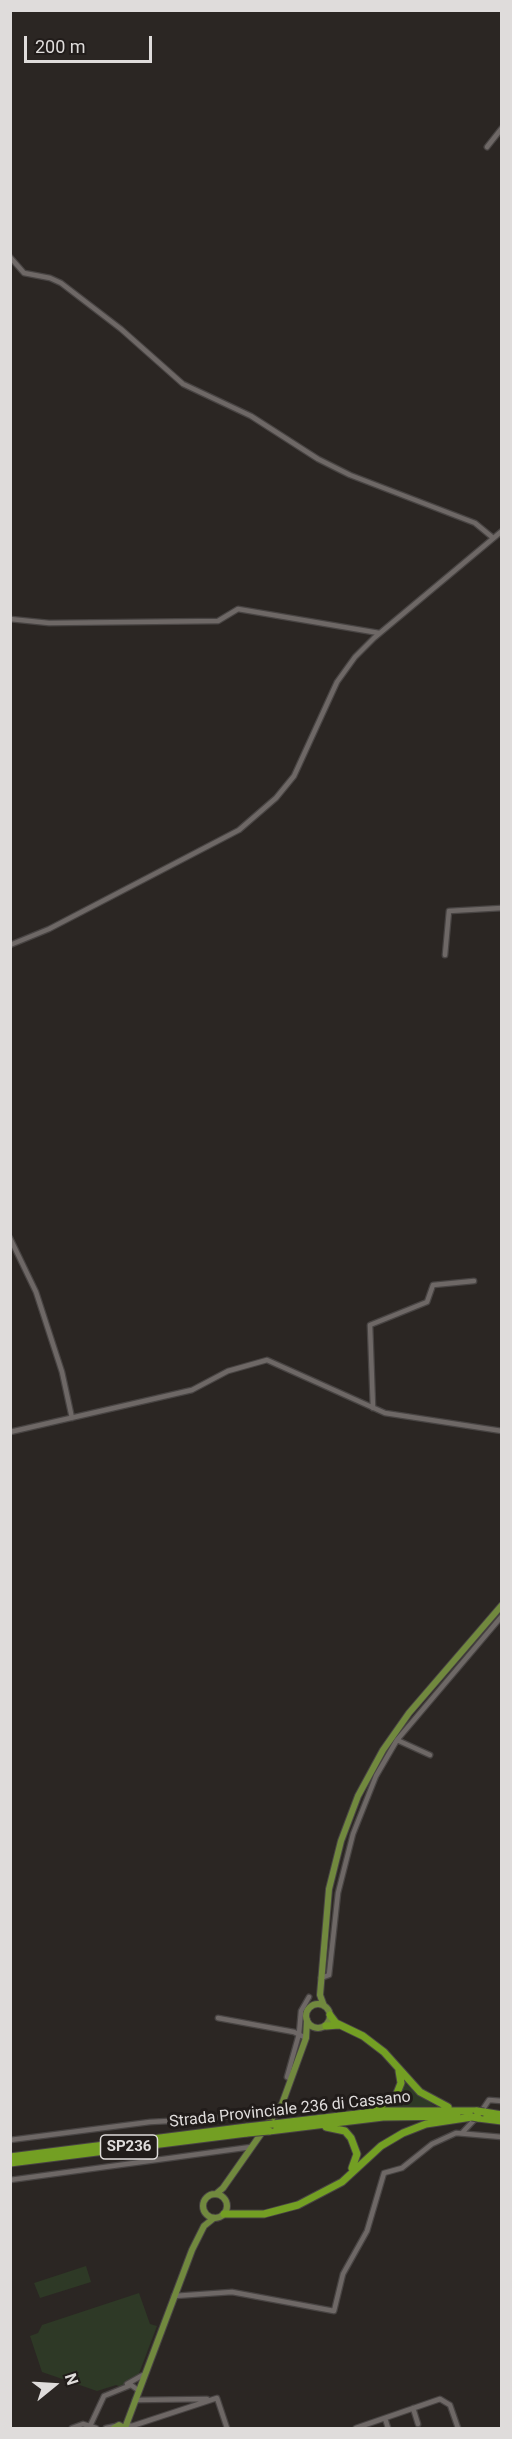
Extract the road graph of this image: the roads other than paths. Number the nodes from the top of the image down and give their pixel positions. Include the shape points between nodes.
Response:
1 (501, 128) edge
2 (487, 147) dead end
3 (10, 257) edge
4 (501, 531) edge
5 (492, 537) junction
6 (10, 620) edge
7 (379, 633) junction
8 (501, 908) edge
9 (10, 945) edge
10 (445, 955) dead end
11 (10, 1238) edge
12 (474, 1281) dead end
13 (372, 1408) junction
14 (72, 1418) junction
15 (501, 1431) edge
16 (10, 1432) edge
17 (501, 1605) edge
18 (501, 1616) edge
19 (397, 1740) junction
20 (430, 1755) dead end
21 (321, 1978) junction
22 (320, 1995) junction
23 (309, 1997) dead end
24 (314, 2005) junction
25 (324, 2006) junction
26 (330, 2015) junction
27 (218, 2018) dead end
28 (307, 2020) junction
29 (339, 2025) junction
30 (323, 2027) junction
31 (298, 2034) junction
32 (306, 2038) junction
33 (397, 2066) junction
34 (291, 2079) junction
35 (501, 2101) edge
36 (453, 2109) junction
37 (478, 2115) junction
38 (501, 2115) edge
39 (275, 2116) junction
40 (315, 2119) junction
41 (501, 2121) edge
42 (247, 2130) junction
43 (269, 2131) junction
44 (462, 2133) junction
45 (501, 2137) edge
46 (10, 2140) edge
47 (251, 2147) junction
48 (12, 2158) edge
49 (10, 2180) edge
50 (342, 2182) junction
51 (223, 2188) junction
52 (216, 2194) junction
53 (226, 2201) junction
54 (204, 2211) junction
55 (234, 2212) junction
56 (224, 2214) junction
57 (214, 2218) junction
58 (204, 2226) junction
59 (173, 2296) junction
60 (143, 2375) junction
61 (122, 2388) junction
62 (138, 2390) junction
63 (215, 2398) junction
64 (135, 2400) junction
65 (413, 2408) junction
66 (385, 2418) junction
67 (418, 2424) dead end
68 (122, 2426) edge
69 (93, 2427) edge
70 (72, 2428) edge
71 (106, 2428) edge
72 (227, 2428) edge
73 (356, 2428) edge
74 (388, 2428) edge
75 (458, 2428) edge

1 - 2 street
3 - 5 street via 24,273 62,283 121,328 178,381 251,416 318,459 475,524
4 - 5 street
5 - 7 street
6 - 7 street via 218,621 238,609
7 - 9 street via 337,682 294,776 277,797 239,830 49,929
8 - 10 street via 449,911
11 - 14 street via 36,1292 65,1382
12 - 13 street via 433,1284 427,1302 369,1325
13 - 14 street via 267,1360 228,1371 192,1390
13 - 15 street
14 - 16 street
17 - 21 main road via 394,1732 358,1796 333,1873
18 - 19 street
19 - 20 street
19 - 21 street via 376,1776 353,1834 337,1900 329,1975
21 - 22 main road
22 - 24 main road
22 - 25 main road
23 - 31 street via 301,2011
24 - 25 main road
24 - 28 main road
25 - 26 main road
26 - 29 highway
26 - 30 main road
27 - 31 street
28 - 30 main road via 311,2026
28 - 32 main road
29 - 30 highway
29 - 33 highway via 373,2043
30 - 32 main road
31 - 32 street
31 - 34 street via 287,2077
32 - 34 main road
33 - 36 highway via 420,2092
33 - 40 highway via 401,2083 388,2104
34 - 39 main road
35 - 44 street via 489,2100
36 - 37 highway, Strada Provinciale 236 di Cassano / SP236
36 - 40 highway, Strada Provinciale 236 di Cassano / SP236 via 382,2111
37 - 38 highway, Strada Provinciale 236 di Cassano / SP236
37 - 41 highway, Strada Provinciale 236 di Cassano / SP236
37 - 43 highway, Strada Provinciale 236 di Cassano / SP236 via 395,2116
37 - 50 highway via 426,2124 403,2133 381,2146
39 - 46 street via 261,2112 150,2122
39 - 47 main road
40 - 42 highway, Strada Provinciale 236 di Cassano / SP236, bridge
42 - 43 highway, Strada Provinciale 236 di Cassano / SP236, bridge
42 - 48 highway, Strada Provinciale 236 di Cassano / SP236
43 - 50 highway via 328,2127 345,2132 357,2154
44 - 45 street
44 - 59 street via 432,2144 402,2168 384,2173 367,2231 343,2274 334,2311 232,2292
47 - 49 street
47 - 51 main road
50 - 55 highway via 324,2194 278,2211 254,2215
51 - 52 main road
51 - 53 main road
52 - 53 main road
52 - 54 main road via 205,2199
53 - 55 highway
53 - 56 main road
54 - 57 main road
54 - 58 main road
55 - 56 highway
56 - 57 main road
57 - 58 main road
58 - 59 main road
59 - 60 main road
60 - 61 street
60 - 62 main road
61 - 62 street via 131,2385
61 - 69 street via 104,2397
62 - 64 main road
63 - 64 street
63 - 68 street
63 - 72 street
64 - 68 main road
65 - 66 street
65 - 67 street
65 - 75 street via 440,2399 450,2405
66 - 73 street
66 - 74 street
68 - 71 street
69 - 70 street via 83,2424

